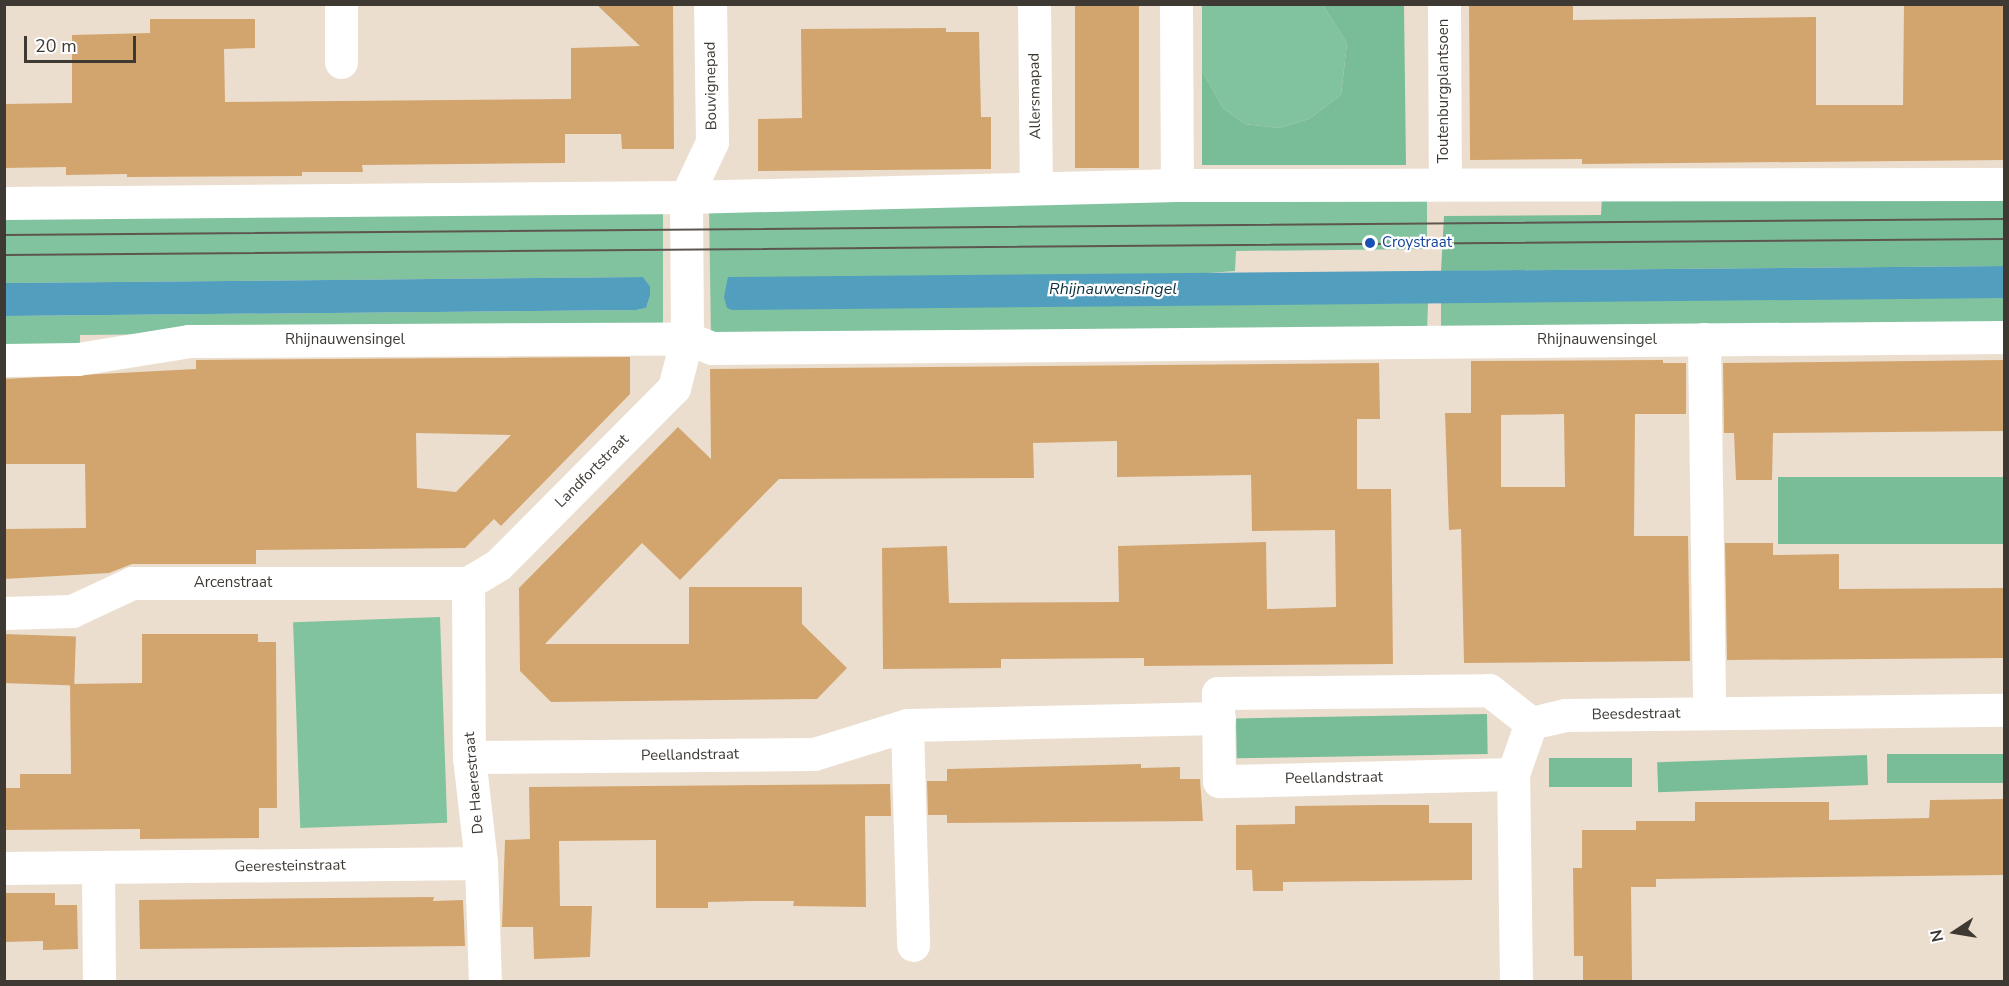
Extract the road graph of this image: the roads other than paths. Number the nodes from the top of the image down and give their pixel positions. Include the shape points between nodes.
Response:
1 (341, 4) edge
2 (710, 4) edge
3 (1034, 4) edge
4 (1176, 4) edge
5 (1444, 4) edge
6 (341, 62) dead end
7 (1445, 178) dead end
8 (2004, 184) edge
9 (1177, 185) junction
10 (1036, 187) junction
11 (686, 197) junction
12 (4, 203) edge
13 (2004, 337) edge
14 (687, 338) junction
15 (1704, 339) junction
16 (4, 360) edge
17 (468, 583) junction
18 (4, 613) edge
19 (2004, 710) edge
20 (1709, 713) junction
21 (1219, 718) junction
22 (1531, 723) junction
23 (907, 724) junction
24 (469, 757) junction
25 (1513, 774) junction
26 (481, 863) junction
27 (4, 868) edge
28 (98, 870) junction
29 (913, 945) dead end
30 (99, 981) edge
31 (485, 981) edge
32 (1516, 981) edge

1 - 6 street
2 - 11 street, Bouvignepad via 712,142
3 - 10 street, Allersmapad
4 - 9 street
5 - 7 street, Toutenburgplantsoen
8 - 9 street
9 - 10 street
10 - 11 street
11 - 12 street
11 - 14 street
13 - 15 street, Rhijnauwensingel
14 - 15 street, Rhijnauwensingel via 712,348
14 - 16 street, Rhijnauwensingel via 189,341 78,359
14 - 17 street, Landfortstraat via 674,388 498,565
15 - 20 street
17 - 18 street, Arcenstraat via 132,583 72,611
17 - 24 street, De Haerestraat
19 - 20 street, Beesdestraat
20 - 22 street, Beesdestraat via 1565,715
21 - 22 street, Peellandstraat via 1218,693 1489,690
21 - 23 street, Peellandstraat
21 - 25 street, Peellandstraat via 1218,781
22 - 25 street
23 - 24 street, Peellandstraat via 814,754
23 - 29 street
24 - 26 street, De Haerestraat
25 - 32 street
26 - 28 street, Geeresteinstraat
26 - 31 street, De Haerestraat
27 - 28 street, Geeresteinstraat
28 - 30 street

